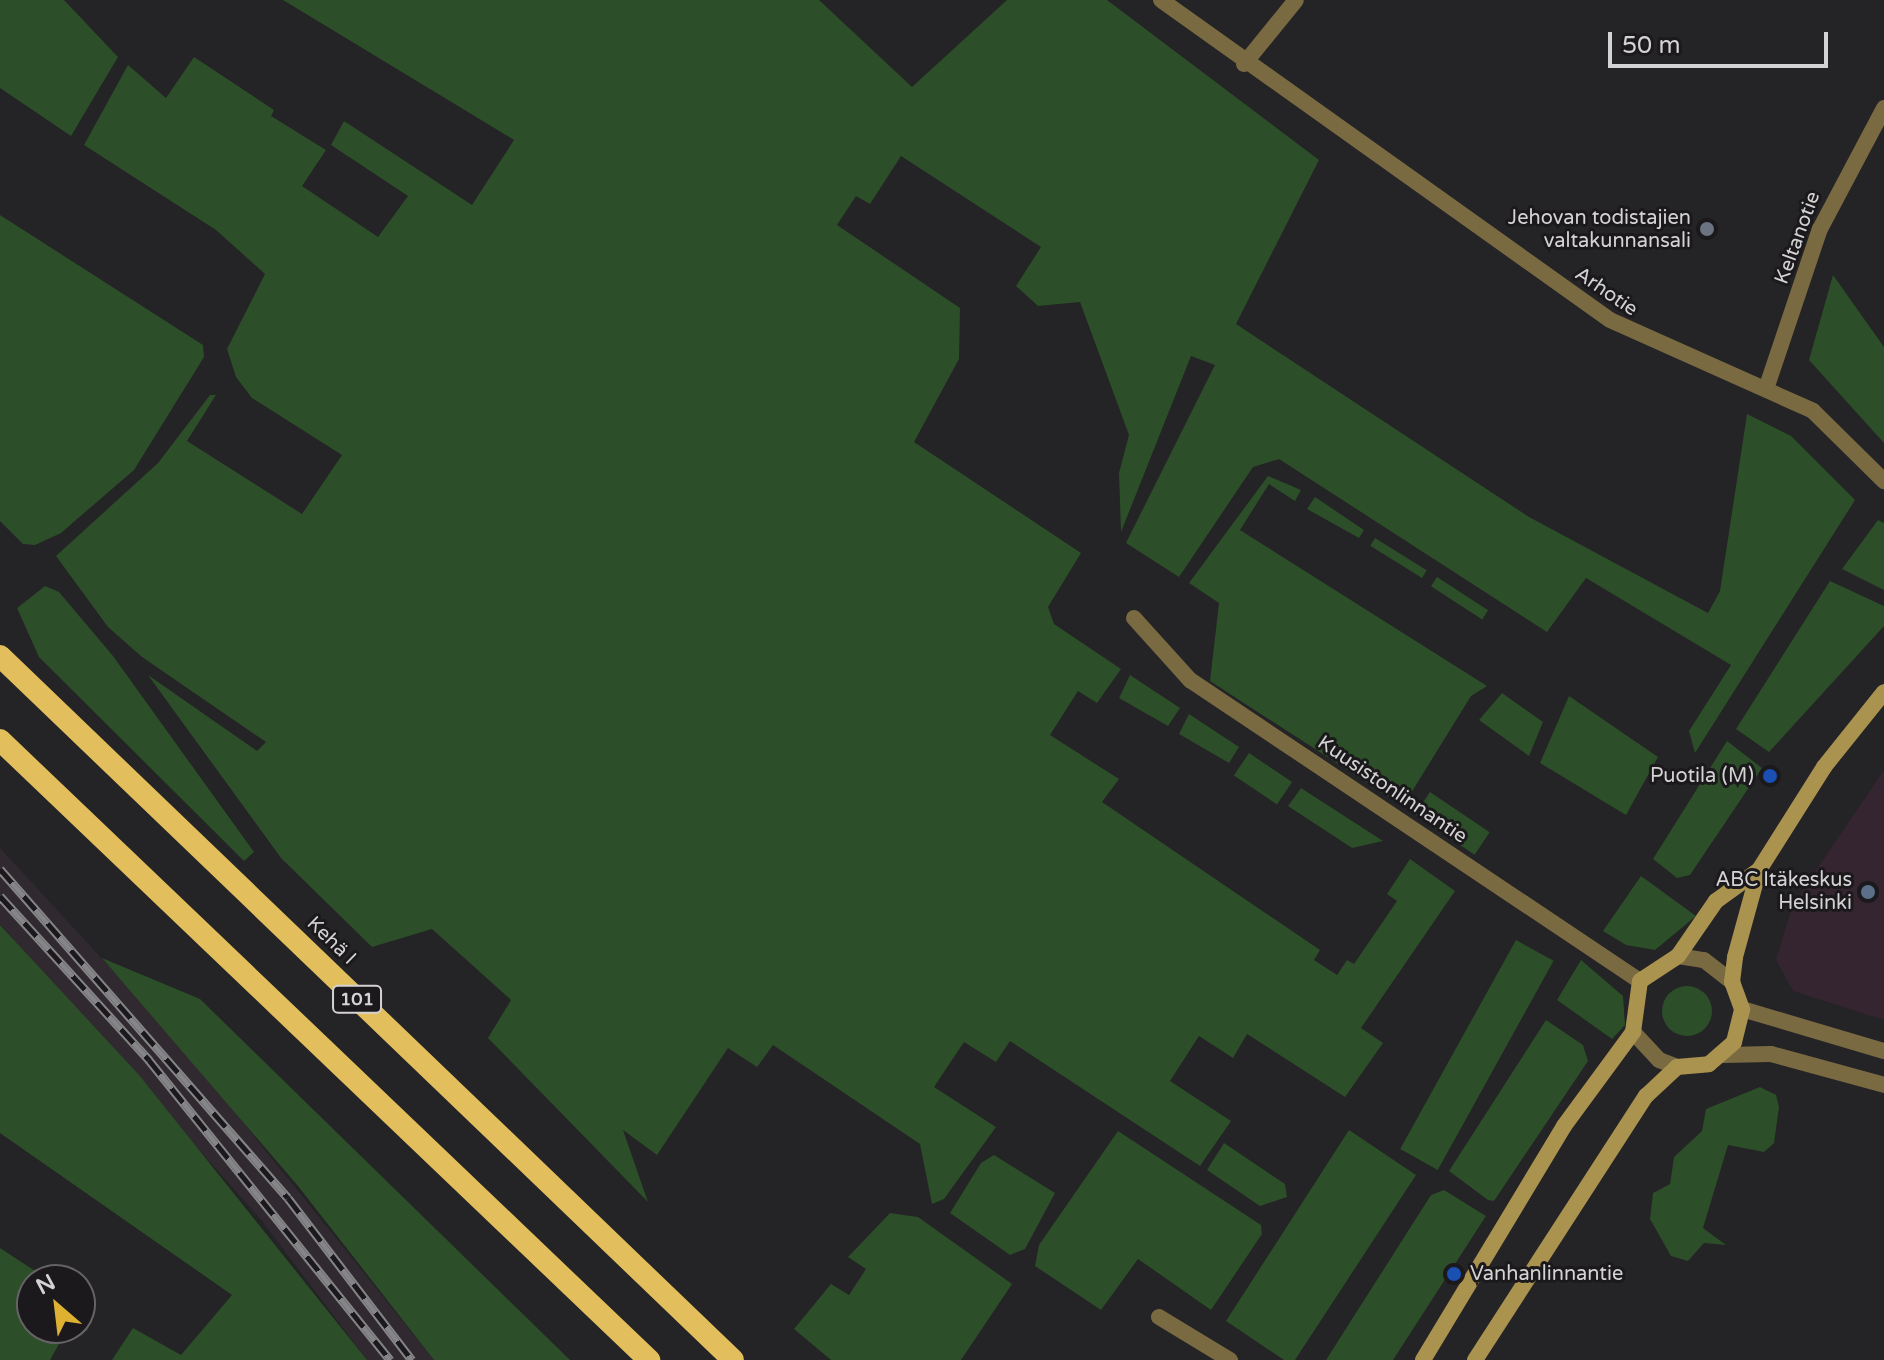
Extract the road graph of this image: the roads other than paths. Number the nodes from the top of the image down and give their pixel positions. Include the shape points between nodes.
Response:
1 (1161, 0) edge
2 (1296, 0) edge
3 (1244, 64) junction
4 (1884, 108) edge
5 (1766, 389) junction
6 (1884, 481) edge
7 (1134, 618) dead end
8 (0, 656) edge
9 (1884, 692) edge
10 (0, 740) edge
11 (1759, 870) junction
12 (1678, 956) junction
13 (1640, 981) junction
14 (1732, 982) junction
15 (1742, 1009) junction
16 (1633, 1032) junction
17 (1884, 1051) edge
18 (1724, 1055) junction
19 (1677, 1067) junction
20 (1884, 1085) edge
21 (1159, 1317) dead end
22 (649, 1360) edge
23 (733, 1360) edge
24 (1230, 1360) edge
25 (1423, 1360) edge
26 (1475, 1360) edge

1 - 3 street, Arhotie
2 - 3 street
3 - 5 street, Arhotie via 1610,320
4 - 5 street, Keltanotie via 1820,229
5 - 6 street, Arhotie via 1813,411
7 - 13 street, Kuusistonlinnantie via 1190,680
8 - 23 highway, Kehä I / 101
9 - 11 main road via 1824,767
10 - 22 highway
11 - 12 main road via 1716,901
11 - 14 main road
12 - 13 main road
12 - 14 street via 1704,960
13 - 16 main road
14 - 15 main road
15 - 17 street
15 - 18 main road
16 - 19 street
16 - 25 main road via 1564,1126
18 - 19 main road
18 - 20 street via 1771,1054
19 - 26 main road via 1646,1096
21 - 24 street

